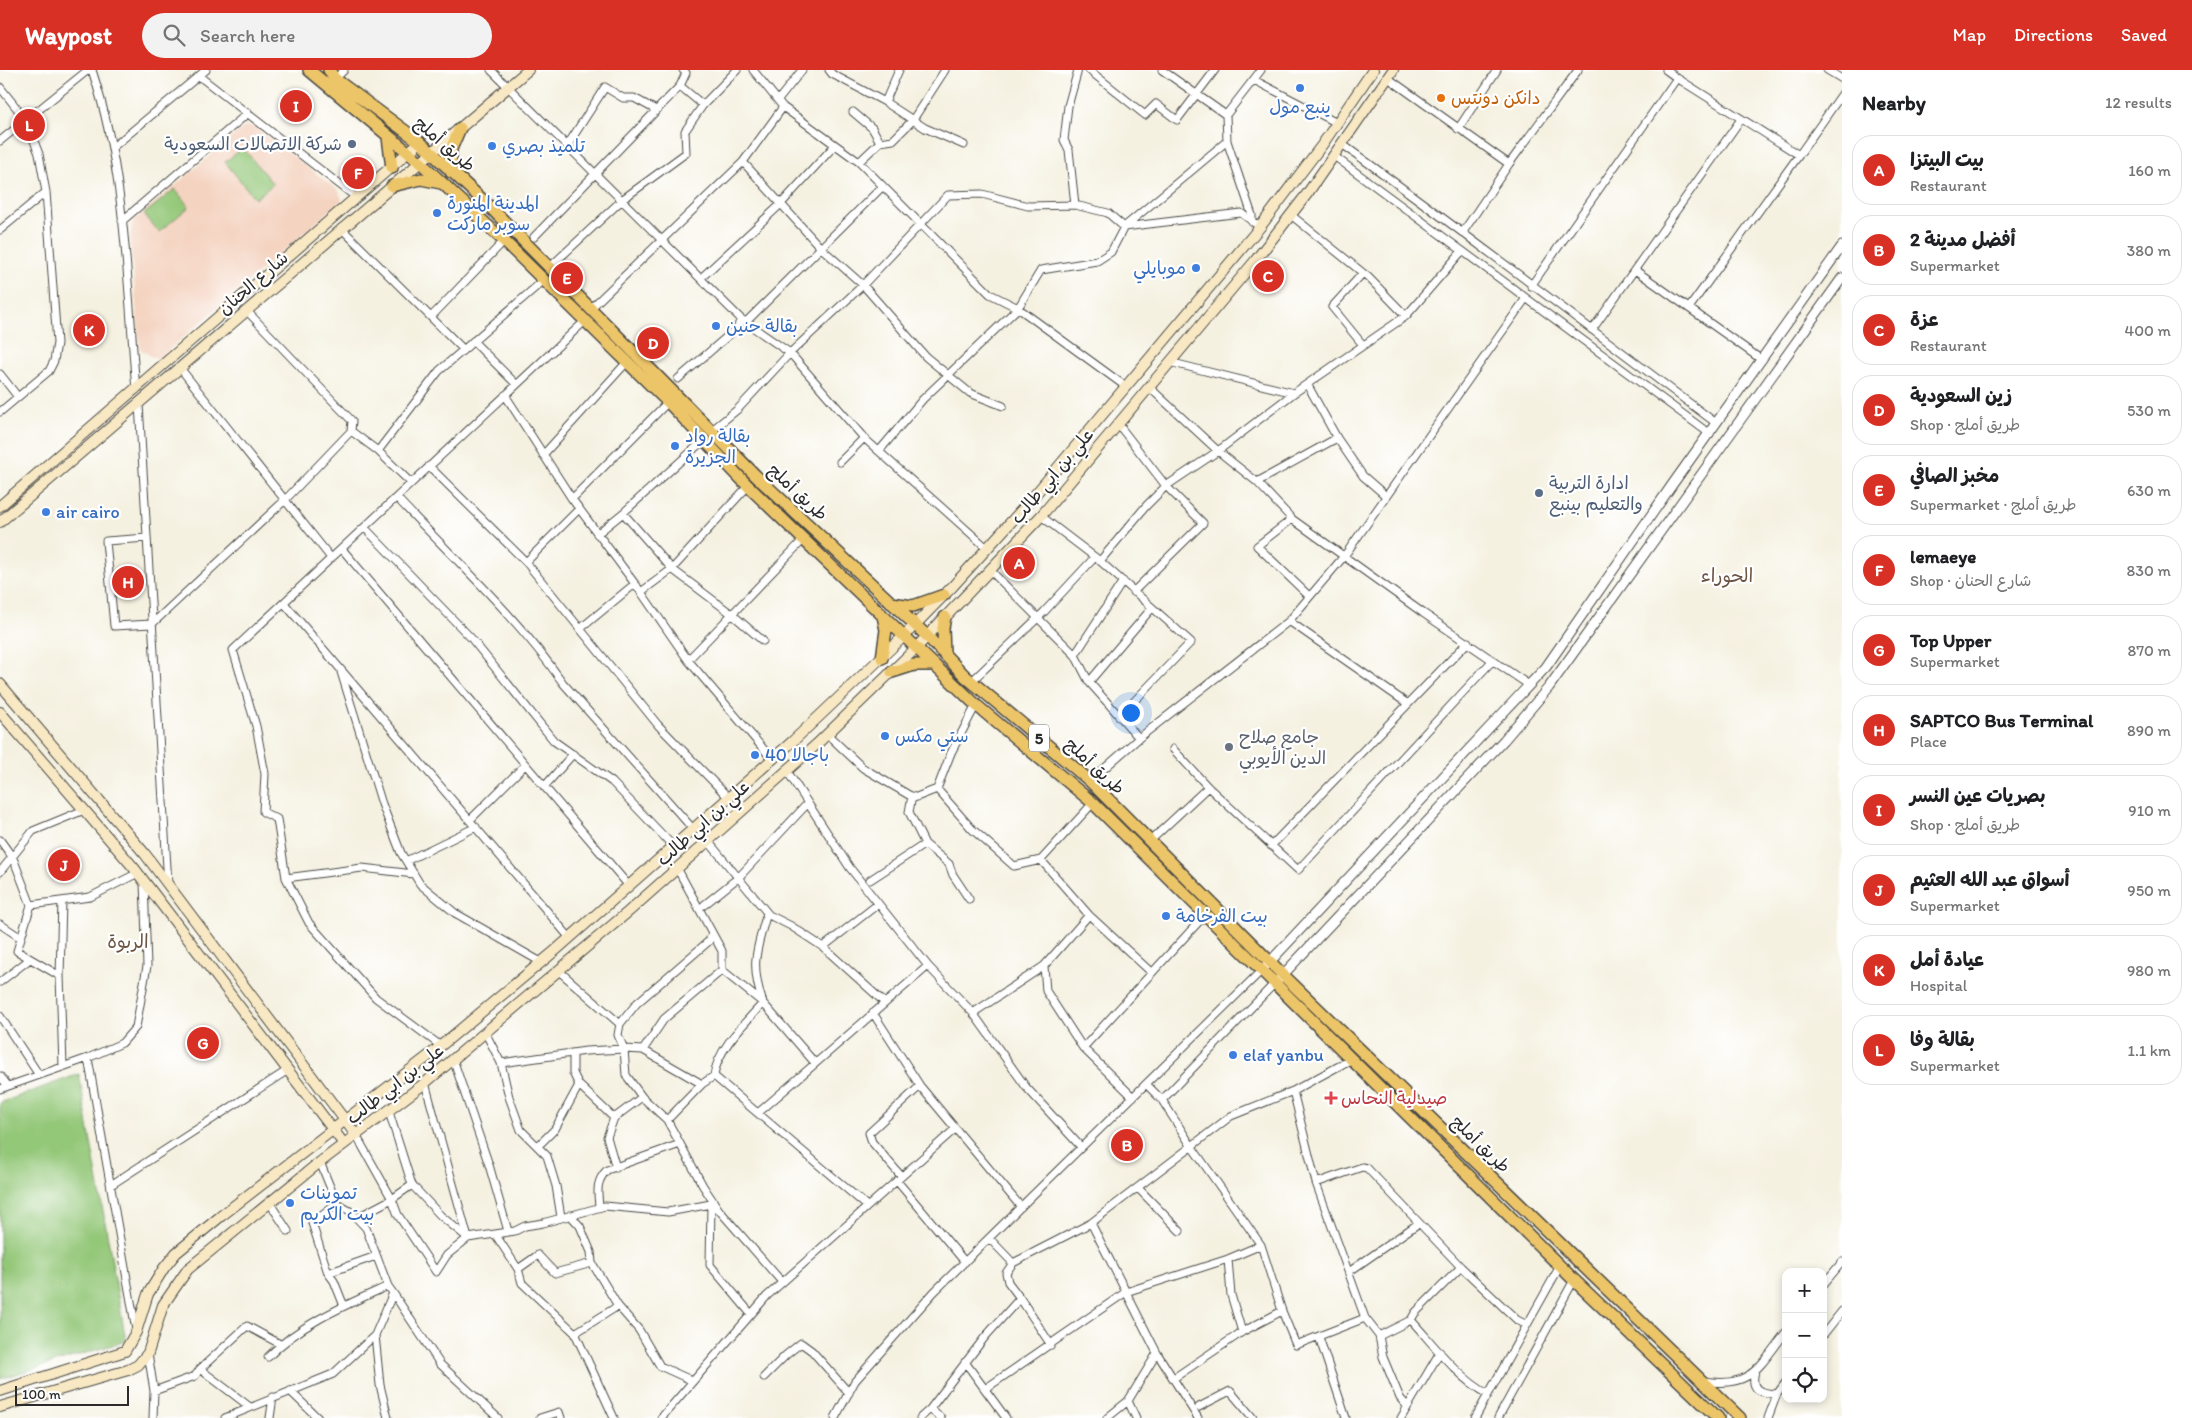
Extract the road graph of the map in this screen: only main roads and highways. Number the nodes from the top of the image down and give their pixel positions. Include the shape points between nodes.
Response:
1 (309, 70) edge
2 (528, 70) edge
3 (1373, 70) edge
4 (332, 74) edge
5 (1390, 74) edge
6 (460, 128) junction
7 (388, 136) junction
8 (420, 142) junction
9 (431, 152) junction
10 (409, 153) junction
11 (420, 162) junction
12 (392, 168) junction
13 (451, 172) junction
14 (442, 184) junction
15 (392, 186) junction
16 (588, 315) junction
17 (708, 435) junction
18 (0, 506) edge
19 (0, 522) edge
20 (944, 595) junction
21 (891, 602) junction
22 (882, 614) junction
23 (945, 617) junction
24 (915, 625) junction
25 (904, 636) junction
26 (927, 636) junction
27 (916, 648) junction
28 (944, 653) junction
29 (882, 658) junction
30 (934, 665) junction
31 (892, 672) junction
32 (0, 684) edge
33 (0, 712) edge
34 (345, 1120) junction
35 (333, 1130) junction
36 (356, 1135) junction
37 (344, 1144) junction
38 (0, 1391) edge
39 (0, 1408) edge
40 (1715, 1417) edge
41 (1740, 1418) edge

1 - 7 highway, طريق أملج / 5
2 - 6 main road, شارع الحنان
3 - 20 main road, علي بن ابي طالب via 1337,124 1125,386
4 - 8 highway, طريق أملج / 5
5 - 23 main road, علي بن ابي طالب via 1291,215 1041,516
6 - 9 main road, شارع الحنان
6 - 13 highway via 451,149
7 - 10 highway, طريق أملج / 5
7 - 12 highway
8 - 9 highway, طريق أملج / 5
8 - 10 main road, شارع الحنان
9 - 11 main road, شارع الحنان
9 - 13 highway, طريق أملج / 5
10 - 11 highway, طريق أملج / 5
10 - 12 main road, شارع الحنان
11 - 14 highway, طريق أملج / 5
11 - 15 main road, شارع الحنان
12 - 18 main road, شارع الحنان
13 - 16 highway, طريق أملج / 5 via 549,268
14 - 15 highway via 421,179
14 - 16 highway, طريق أملج / 5 via 544,280
15 - 19 main road, شارع الحنان
16 - 17 highway, طريق أملج / 5
16 - 17 highway, طريق أملج / 5 via 627,362
17 - 21 highway, طريق أملج / 5
17 - 22 highway, طريق أملج / 5 via 748,486
20 - 21 highway via 913,606
20 - 24 main road, علي بن ابي طالب
21 - 24 highway, طريق أملج / 5
22 - 25 highway, طريق أملج / 5
22 - 29 highway via 886,630
23 - 26 main road, علي بن ابي طالب
23 - 28 highway
24 - 25 main road, علي بن ابي طالب
24 - 26 highway, طريق أملج / 5
25 - 27 highway, طريق أملج / 5
25 - 29 main road, علي بن ابي طالب
26 - 27 main road, علي بن ابي طالب
26 - 28 highway, طريق أملج / 5
27 - 30 highway, طريق أملج / 5
27 - 31 main road, علي بن ابي طالب
28 - 41 highway, طريق أملج / 5 via 972,681 1090,781 1283,975
29 - 34 main road, علي بن ابي طالب via 570,938 441,1046
30 - 31 highway via 914,665
30 - 40 highway, طريق أملج / 5 via 976,705 1093,803
31 - 36 main road, علي بن ابي طالب via 787,771 559,971 425,1083
32 - 34 main road via 168,884
33 - 35 main road via 141,878
34 - 35 main road, علي بن ابي طالب
34 - 36 main road
35 - 37 main road
35 - 38 main road, علي بن ابي طالب via 176,1253 148,1294 129,1347 120,1354
36 - 37 main road, علي بن ابي طالب
37 - 39 main road, علي بن ابي طالب via 188,1269 163,1305 148,1353 138,1365

